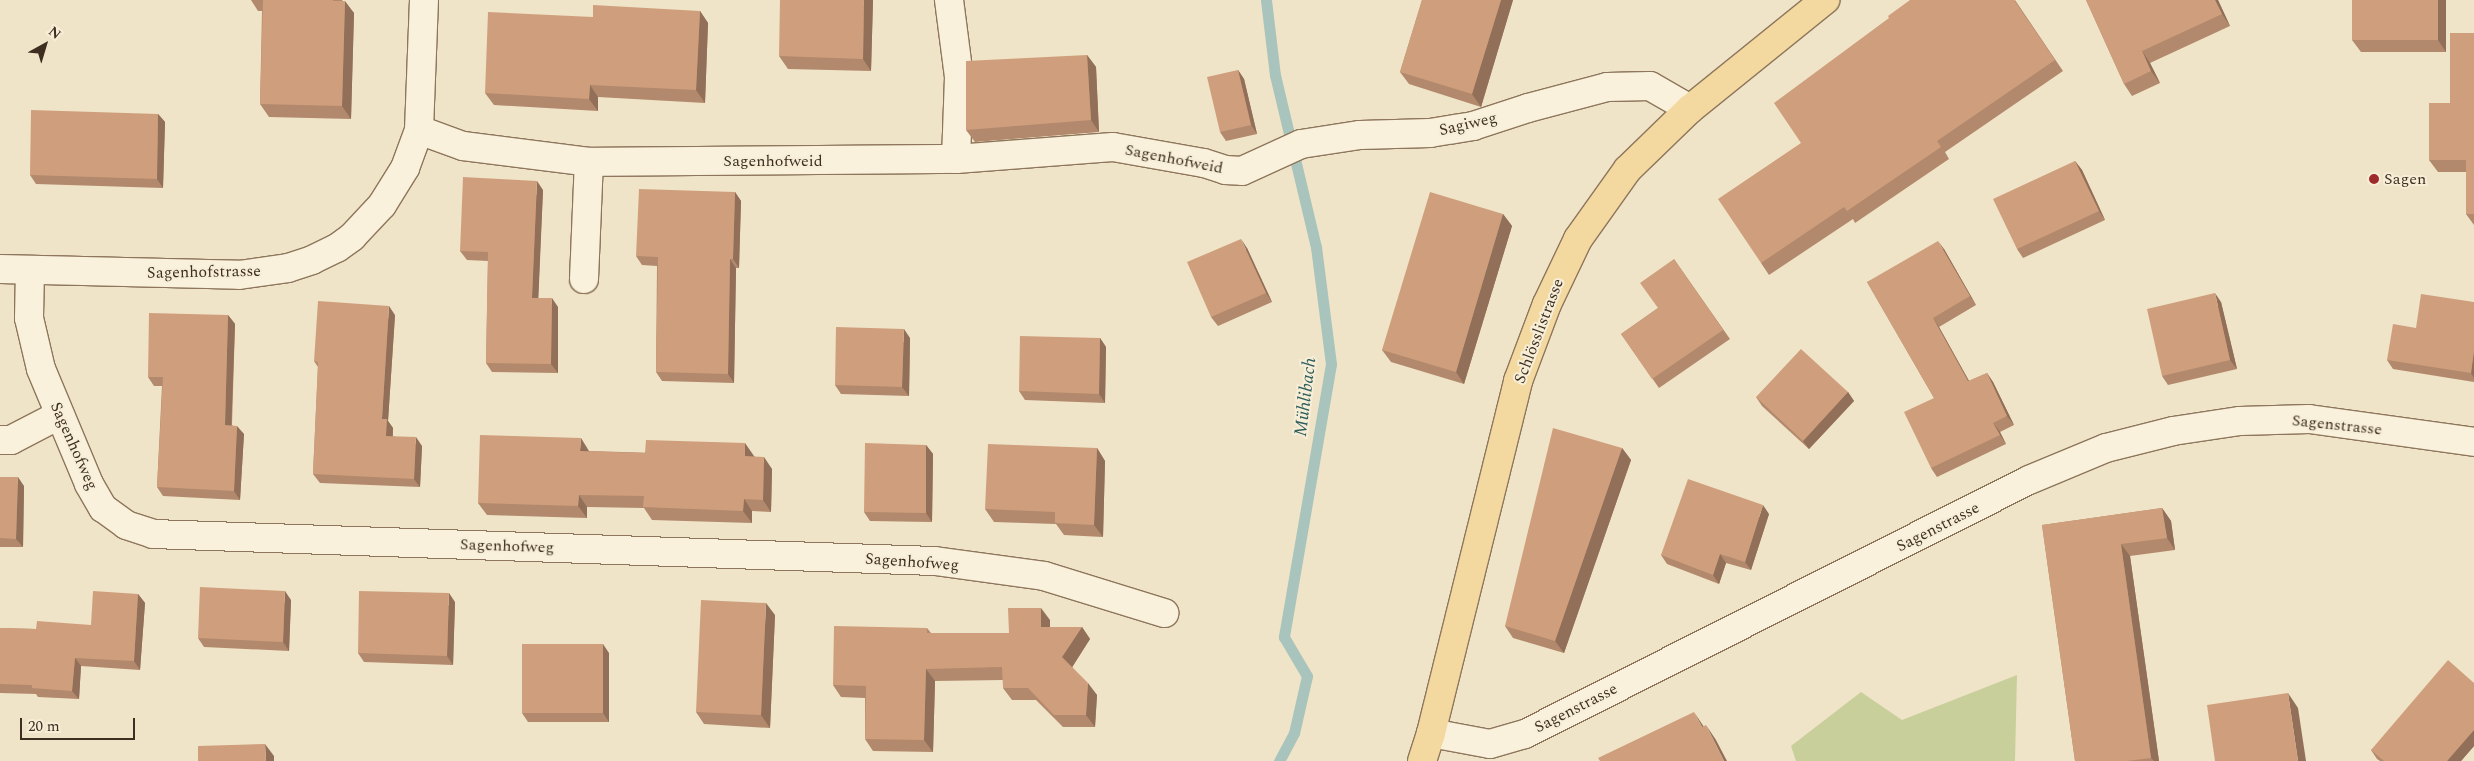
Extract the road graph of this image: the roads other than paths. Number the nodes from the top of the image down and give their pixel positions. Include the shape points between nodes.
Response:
1 (424, 0) edge
2 (949, 0) edge
3 (1825, 0) edge
4 (1690, 110) junction
5 (419, 130) junction
6 (956, 159) junction
7 (589, 162) junction
8 (1242, 171) joint
9 (0, 269) edge
10 (30, 270) junction
11 (584, 280) dead end
12 (59, 415) junction
13 (0, 440) edge
14 (2474, 442) edge
15 (1164, 613) dead end
16 (1431, 733) junction
17 (1422, 761) edge

1 - 5 street, Sagenhofstrasse
2 - 6 street via 959,77
3 - 4 main road, Schlösslistrasse
4 - 8 street, Sagiweg via 1650,86 1608,87 1473,126 1430,133 1360,135 1300,144
4 - 16 main road, Schlösslistrasse via 1628,168 1578,238 1547,304 1518,382
5 - 7 street, Sagenhofweid via 463,146
5 - 10 street, Sagenhofstrasse via 405,168 382,205 352,238 312,260 288,268 239,274
6 - 7 street, Sagenhofweid
6 - 8 street, Sagenhofweid via 1113,148
7 - 11 street
9 - 10 street, Sagenhofstrasse
10 - 12 street, Sagenhofweg via 29,318 41,369
12 - 13 street via 11,440
12 - 15 street, Sagenhofweg via 88,484 103,508 126,525 153,534 934,561 1044,576
14 - 16 street, Sagenstrasse via 2309,419 2240,421 2173,431 2106,448 2029,480 1525,734 1490,744
16 - 17 main road, Schlösslistrasse

